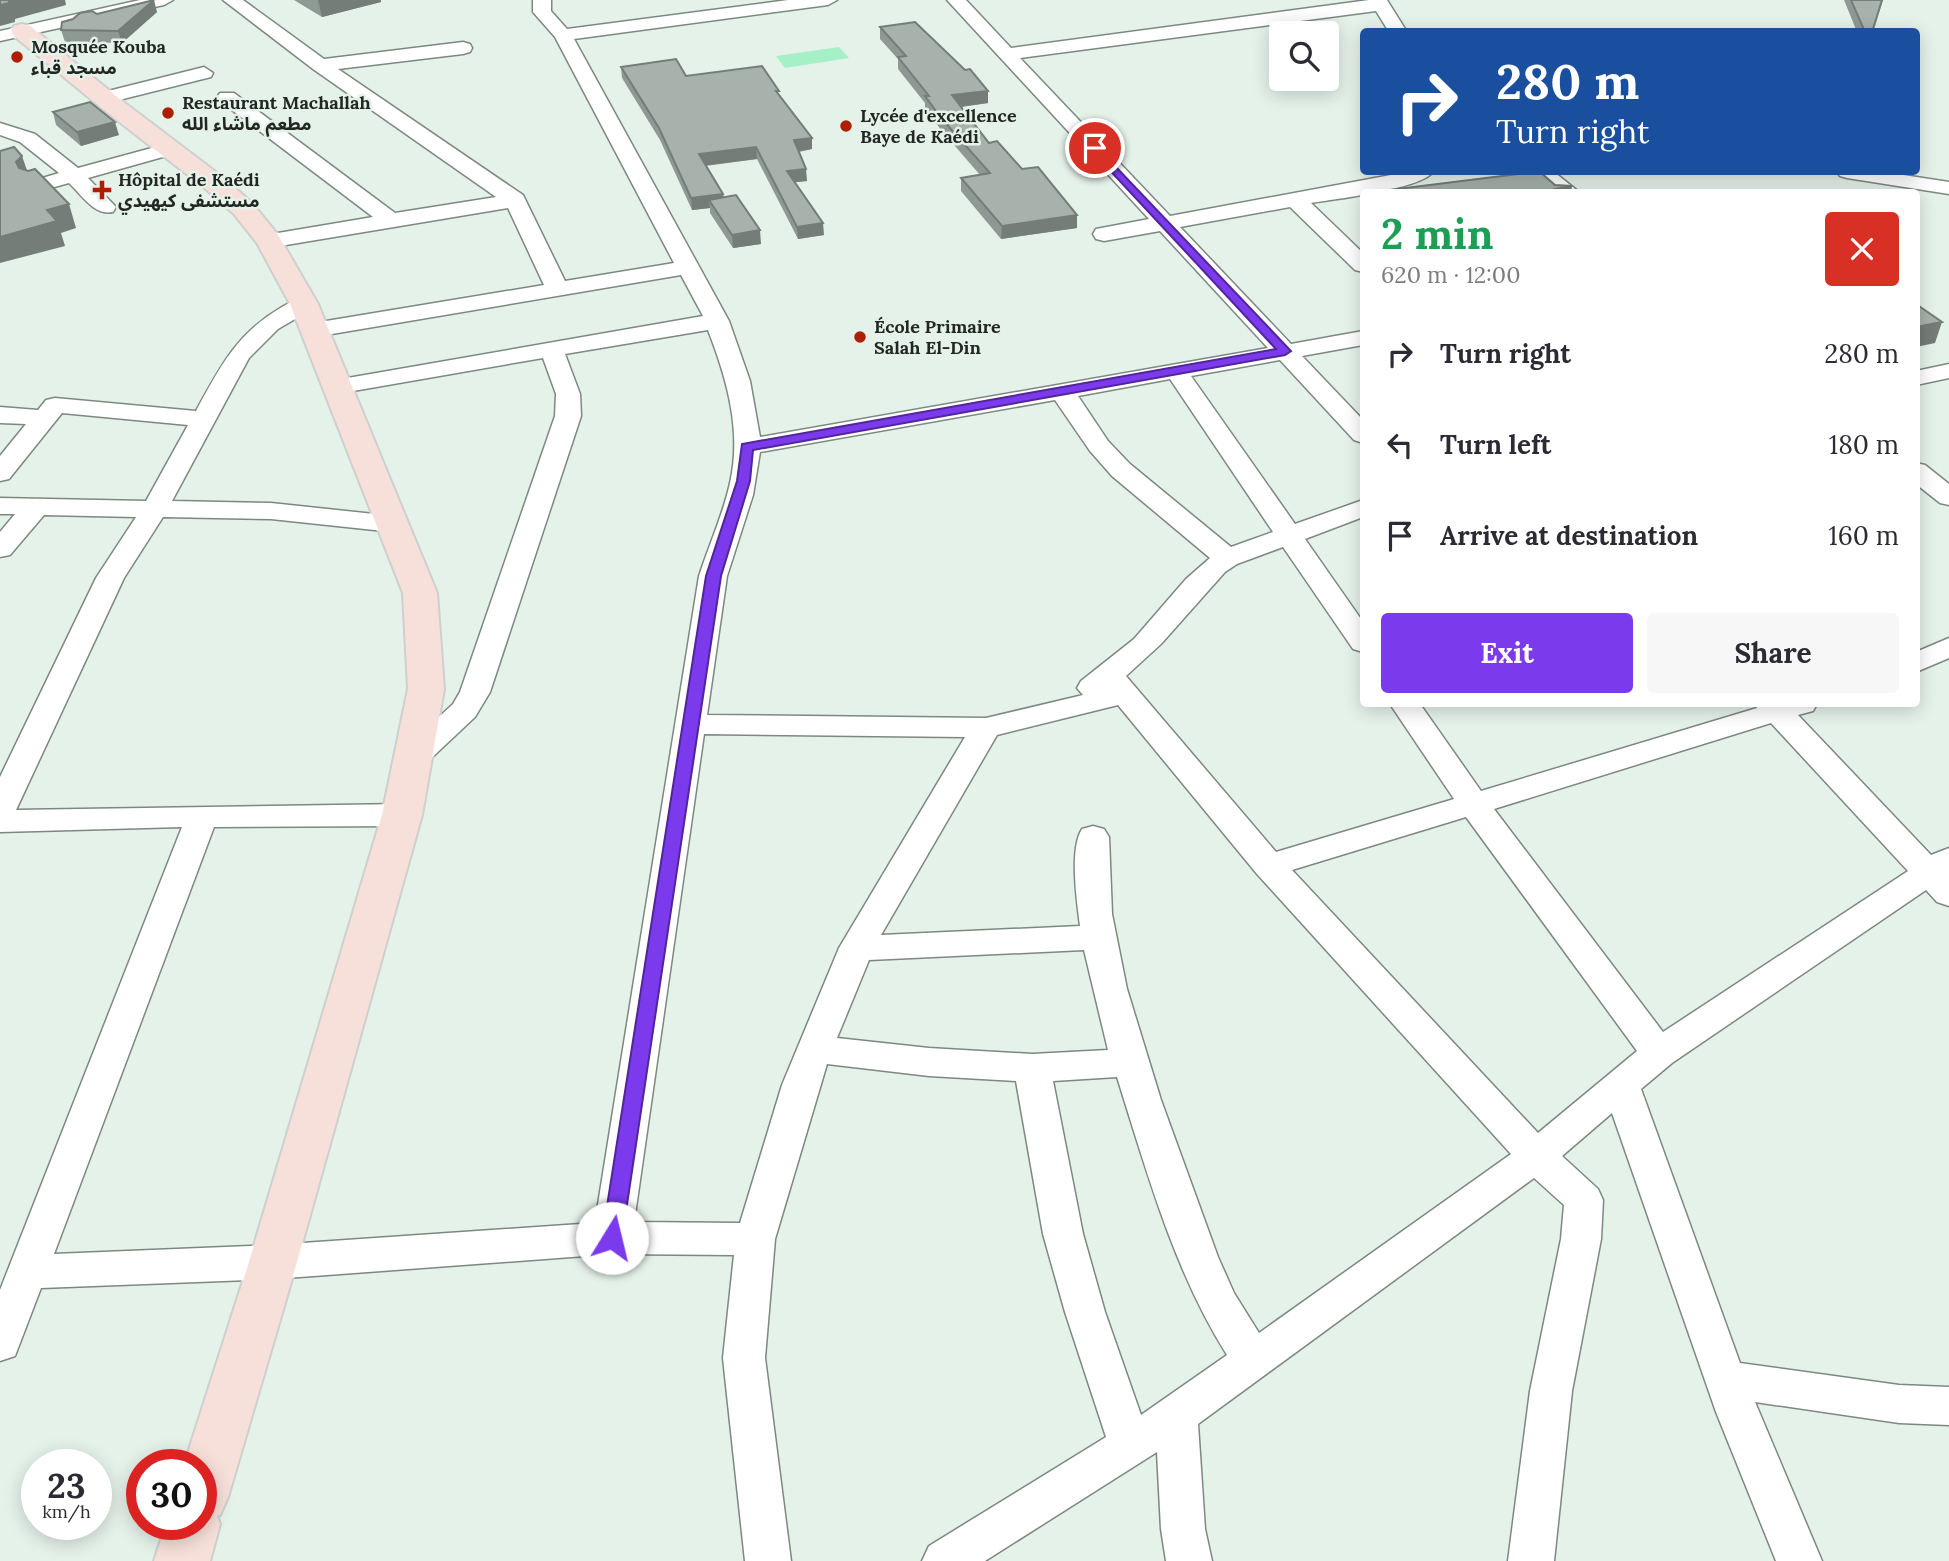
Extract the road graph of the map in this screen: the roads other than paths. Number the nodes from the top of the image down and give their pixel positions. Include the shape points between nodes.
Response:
1 (164, 0) edge
2 (232, 0) edge
3 (542, 0) edge
4 (679, 0) edge
5 (828, 0) edge
6 (956, 0) edge
7 (1379, 2) edge
8 (694, 18) junction
9 (1395, 28) edge
10 (11, 34) edge
11 (563, 35) junction
12 (463, 48) dead end
13 (1007, 54) junction
14 (320, 65) junction
15 (204, 72) dead end
16 (227, 97) dead end
17 (103, 99) junction
18 (0, 129) edge
19 (177, 155) junction
20 (1417, 175) edge
21 (1546, 175) edge
22 (1866, 175) edge
23 (79, 181) junction
24 (36, 186) edge
25 (1949, 188) edge
26 (1564, 189) edge
27 (515, 200) junction
28 (1295, 200) junction
29 (105, 207) dead end
30 (390, 220) junction
31 (1165, 223) junction
32 (1104, 234) dead end
33 (268, 241) junction
34 (1358, 254) edge
35 (689, 267) junction
36 (557, 288) junction
37 (309, 317) junction
38 (718, 321) junction
39 (1360, 338) edge
40 (551, 348) junction
41 (1285, 351) junction
42 (1176, 371) junction
43 (1949, 371) edge
44 (1920, 377) edge
45 (336, 387) junction
46 (1062, 391) junction
47 (1352, 409) edge
48 (50, 412) junction
49 (0, 415) edge
50 (205, 419) junction
51 (1360, 428) edge
52 (746, 447) junction
53 (0, 473) edge
54 (1920, 474) edge
55 (1949, 498) edge
56 (0, 506) edge
57 (36, 507) junction
58 (1360, 509) edge
59 (154, 510) junction
60 (393, 524) junction
61 (1290, 535) junction
62 (0, 549) edge
63 (1227, 558) junction
64 (1360, 639) edge
65 (1949, 647) edge
66 (1920, 661) edge
67 (1118, 685) junction
68 (1407, 707) edge
69 (1780, 707) edge
70 (1784, 707) edge
71 (691, 724) junction
72 (986, 729) junction
73 (414, 757) junction
74 (1474, 805) junction
75 (0, 810) edge
76 (402, 815) junction
77 (202, 816) junction
78 (0, 821) edge
79 (1093, 836) dead end
80 (1269, 866) junction
81 (1942, 875) edge
82 (1099, 937) junction
83 (856, 948) junction
84 (815, 1049) junction
85 (1659, 1053) junction
86 (1128, 1063) junction
87 (1032, 1068) junction
88 (1621, 1085) junction
89 (1536, 1156) junction
90 (612, 1238) junction
91 (755, 1238) junction
92 (273, 1262) junction
93 (27, 1272) junction
94 (0, 1343) edge
95 (1252, 1360) junction
96 (1725, 1379) junction
97 (1949, 1406) edge
98 (1175, 1416) junction
99 (1130, 1444) junction
100 (216, 1449) edge
101 (188, 1540) edge
102 (182, 1561) edge
103 (768, 1561) edge
104 (945, 1561) edge
105 (1189, 1561) edge
106 (1531, 1561) edge
107 (1799, 1561) edge

1 - 10 street
2 - 14 street
3 - 11 street via 542,12
4 - 8 street
5 - 8 street
6 - 13 street
7 - 9 street
7 - 13 street
8 - 11 street
10 - 17 main road
11 - 35 street
12 - 14 street
13 - 31 street
14 - 27 street
15 - 17 street
16 - 30 street
17 - 19 main road
18 - 23 street via 27,138
19 - 23 street
19 - 33 main road via 253,219
20 - 28 street
21 - 26 street
22 - 25 street
23 - 24 street
23 - 29 street
27 - 30 street
27 - 36 street
28 - 31 street
28 - 34 street
30 - 33 street
31 - 32 street
31 - 41 street
33 - 37 main road via 289,271
35 - 36 street
35 - 38 street
36 - 37 street
37 - 45 main road
37 - 50 street via 270,324 239,355
38 - 40 street
38 - 52 street via 740,388
39 - 41 street
40 - 45 street
40 - 73 street via 568,394 568,416 475,692 464,710
41 - 42 street
41 - 47 street
42 - 46 street
42 - 61 street
43 - 44 street
45 - 60 main road
46 - 52 street
46 - 63 street via 1121,470
47 - 51 street
48 - 49 street
48 - 50 street
48 - 53 street
50 - 59 street
52 - 71 street via 743,481 713,576
54 - 55 street
56 - 57 street
57 - 59 street
57 - 62 street
58 - 61 street
59 - 60 street via 271,511
59 - 75 street via 110,578
60 - 73 main road via 420,593 426,658 426,689
61 - 63 street
61 - 64 street
63 - 67 street via 1198,580
65 - 66 street
67 - 72 street via 1063,710
67 - 80 street
68 - 74 street
69 - 74 street
70 - 81 street
71 - 72 street
71 - 90 street
72 - 83 street
73 - 76 main road
74 - 80 street
74 - 85 street
76 - 77 street
76 - 92 main road
77 - 78 street
77 - 93 street
79 - 82 street via 1091,863
80 - 89 street
81 - 85 street
82 - 83 street
82 - 86 street
83 - 84 street
84 - 87 street
84 - 91 street
85 - 88 street
86 - 87 street
86 - 95 street via 1216,1298
87 - 99 street via 1063,1234
88 - 89 street
88 - 96 street
89 - 95 street
89 - 106 street via 1584,1200 1581,1239 1551,1391
90 - 91 street
90 - 92 street
91 - 103 street via 744,1358
92 - 93 street
92 - 100 main road
93 - 94 street
95 - 98 street
96 - 97 street via 1899,1404
96 - 107 street
98 - 99 street
98 - 105 street
99 - 104 street
101 - 102 main road

